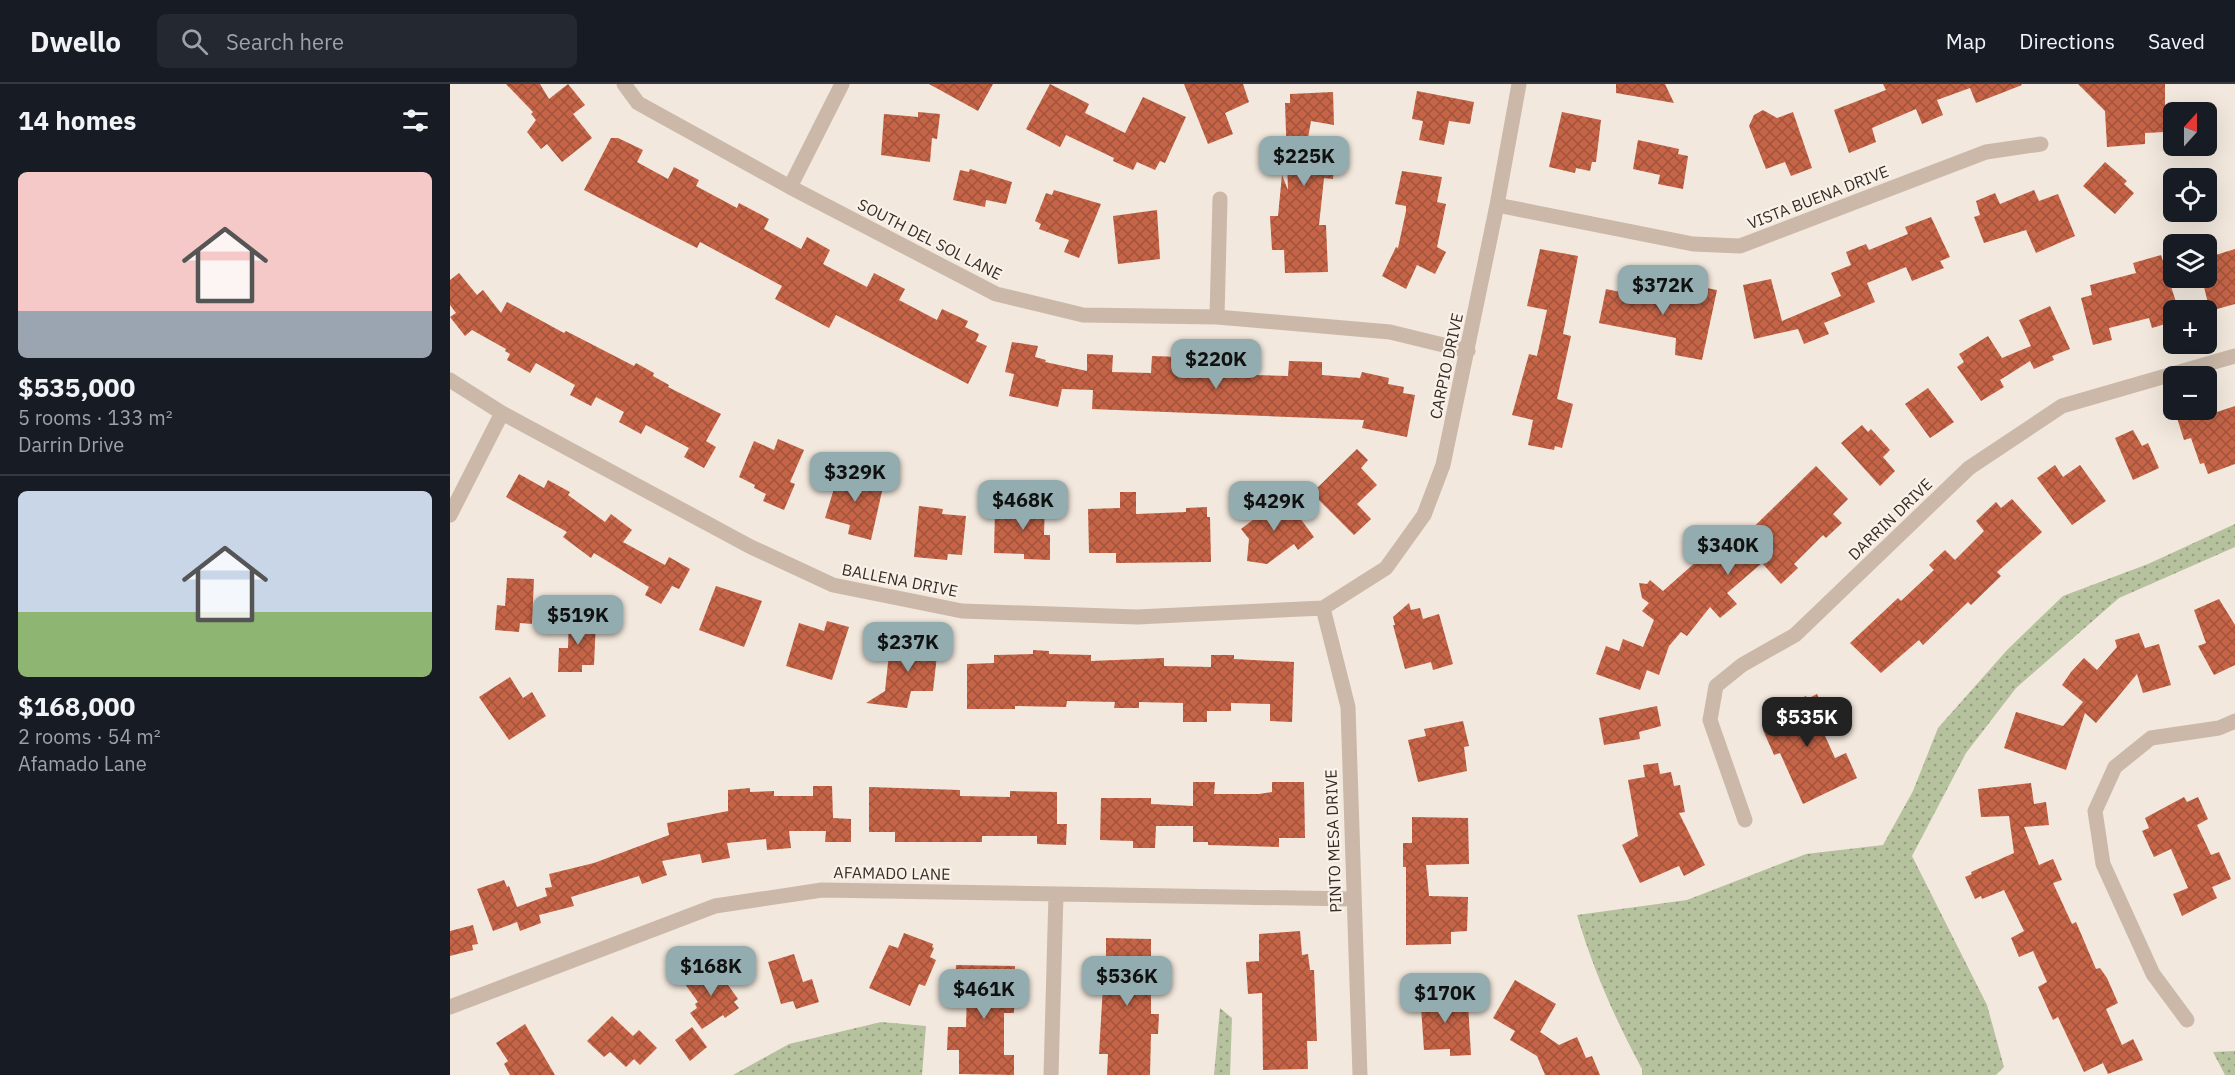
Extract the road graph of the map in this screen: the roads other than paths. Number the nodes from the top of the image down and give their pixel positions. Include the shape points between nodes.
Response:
1 (624, 84) edge
2 (842, 84) edge
3 (1519, 84) edge
4 (2041, 144) dead end
5 (790, 187) junction
6 (1220, 199) dead end
7 (1497, 205) junction
8 (1217, 317) junction
9 (1468, 351) junction
10 (2235, 356) edge
11 (450, 380) edge
12 (502, 413) junction
13 (450, 515) edge
14 (1323, 608) junction
15 (2235, 721) edge
16 (1745, 820) dead end
17 (1056, 894) junction
18 (1353, 899) junction
19 (450, 1007) edge
20 (2187, 1020) dead end
21 (1051, 1075) edge
22 (1360, 1075) edge

1 - 5 street, SOUTH DEL SOL LANE via 638,103
2 - 5 street
3 - 7 street, CARPIO DRIVE
4 - 7 street, VISTA BUENA DRIVE via 1986,152 1740,246 1693,244
5 - 8 street, SOUTH DEL SOL LANE via 996,294 1083,315
6 - 8 street
7 - 9 street, CARPIO DRIVE
8 - 9 street, SOUTH DEL SOL LANE via 1390,332
9 - 14 street, CARPIO DRIVE via 1443,465 1424,515 1386,568
10 - 16 street, DARRIN DRIVE via 2062,406 1969,468 1795,635 1742,665 1716,686 1710,720
11 - 12 street, BALLENA DRIVE
12 - 13 street
12 - 14 street, BALLENA DRIVE via 751,547 833,585 962,611 1137,617
14 - 18 street, PINTO MESA DRIVE via 1348,707
15 - 20 street via 2219,728 2151,738 2115,767 2095,812 2103,864 2153,974
17 - 18 street, AFAMADO LANE
17 - 19 street, AFAMADO LANE via 822,890 715,906
17 - 21 street
18 - 22 street, PINTO MESA DRIVE

